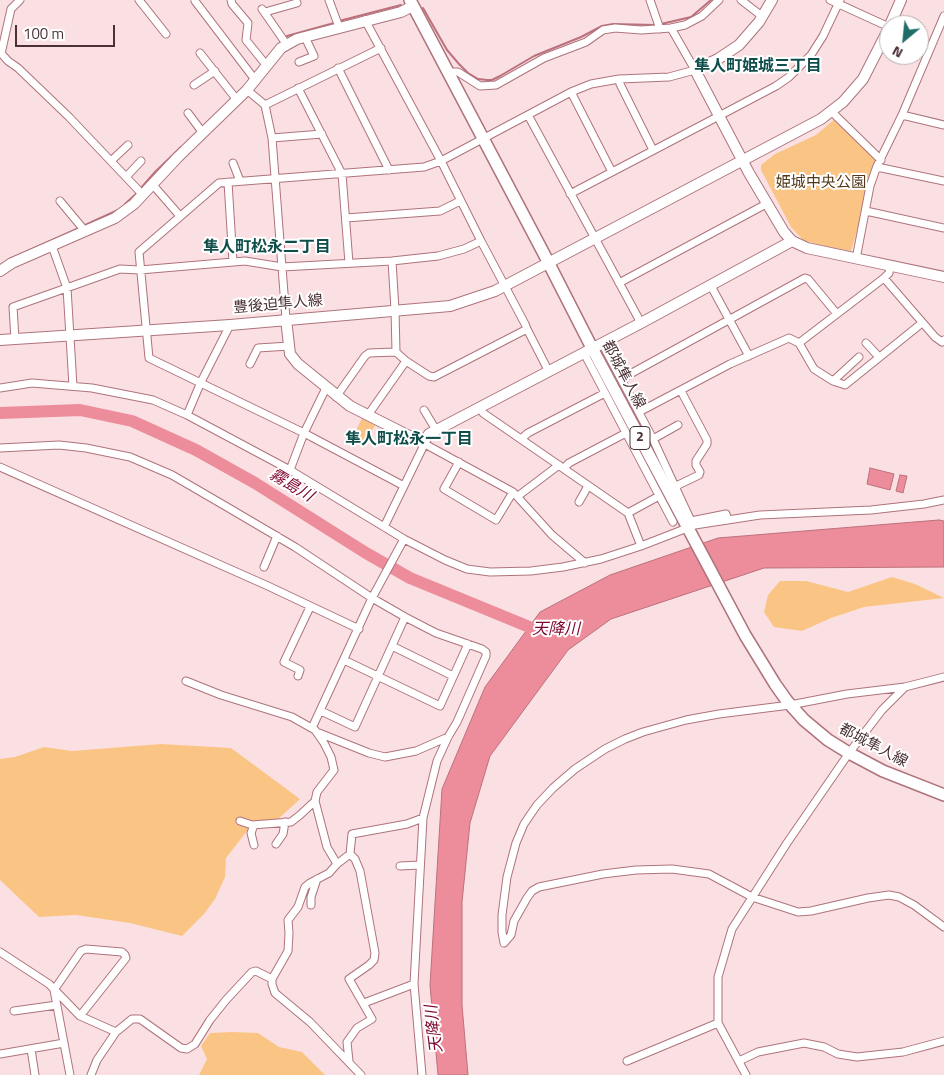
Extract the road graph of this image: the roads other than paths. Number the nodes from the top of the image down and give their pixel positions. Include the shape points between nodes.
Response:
1 (20, 0) edge
2 (139, 0) edge
3 (231, 0) edge
4 (329, 0) edge
5 (650, 0) edge
6 (719, 0) edge
7 (741, 0) edge
8 (772, 0) edge
9 (830, 0) edge
10 (901, 0) edge
11 (195, 1) edge
12 (415, 2) edge
13 (839, 2) edge
14 (297, 3) dead end
15 (894, 15) edge
16 (944, 16) edge
17 (763, 17) junction
18 (365, 20) junction
19 (879, 22) edge
20 (338, 24) junction
21 (659, 26) junction
22 (671, 28) junction
23 (166, 34) dead end
24 (306, 36) junction
25 (285, 42) junction
26 (879, 47) edge
27 (381, 48) junction
28 (0, 53) edge
29 (200, 53) dead end
30 (299, 62) dead end
31 (265, 64) junction
32 (338, 68) junction
33 (695, 70) junction
34 (215, 71) junction
35 (448, 72) junction
36 (254, 79) junction
37 (619, 79) junction
38 (194, 85) dead end
39 (298, 88) junction
40 (248, 90) junction
41 (571, 92) junction
42 (235, 97) junction
43 (265, 105) junction
44 (832, 112) junction
45 (188, 113) dead end
46 (528, 115) junction
47 (719, 116) junction
48 (902, 116) junction
49 (944, 125) edge
50 (201, 130) junction
51 (322, 134) junction
52 (272, 138) junction
53 (483, 138) junction
54 (128, 145) dead end
55 (653, 150) junction
56 (110, 160) junction
57 (141, 161) dead end
58 (441, 161) junction
59 (743, 161) junction
60 (233, 163) dead end
61 (879, 163) junction
62 (389, 170) junction
63 (612, 172) junction
64 (342, 174) junction
65 (126, 177) junction
66 (276, 178) junction
67 (240, 181) junction
68 (944, 181) edge
69 (228, 182) junction
70 (153, 185) junction
71 (140, 192) junction
72 (570, 194) junction
73 (60, 200) dead end
74 (460, 202) junction
75 (768, 203) junction
76 (866, 211) junction
77 (180, 216) junction
78 (346, 218) junction
79 (83, 228) junction
80 (944, 228) edge
81 (594, 239) junction
82 (481, 241) junction
83 (792, 241) junction
84 (52, 246) junction
85 (856, 258) junction
86 (392, 261) junction
87 (233, 262) junction
88 (549, 262) junction
89 (349, 263) junction
90 (890, 266) junction
91 (282, 267) junction
92 (140, 270) junction
93 (0, 271) edge
94 (944, 277) edge
95 (884, 278) junction
96 (619, 283) junction
97 (505, 286) junction
98 (711, 286) junction
99 (66, 288) junction
100 (395, 310) junction
101 (836, 314) junction
102 (286, 319) junction
103 (729, 320) junction
104 (922, 322) junction
105 (641, 323) junction
106 (230, 324) junction
107 (526, 329) junction
108 (146, 331) junction
109 (69, 335) junction
110 (15, 339) junction
111 (0, 340) edge
112 (944, 340) edge
113 (799, 343) junction
114 (866, 343) dead end
115 (289, 346) junction
116 (593, 348) junction
117 (396, 352) junction
118 (749, 356) junction
119 (859, 357) dead end
120 (879, 357) junction
121 (406, 361) junction
122 (250, 364) dead end
123 (548, 370) junction
124 (621, 379) junction
125 (833, 381) junction
126 (201, 382) junction
127 (73, 386) junction
128 (0, 388) edge
129 (326, 388) junction
130 (680, 391) junction
131 (605, 393) junction
132 (336, 396) junction
133 (480, 408) junction
134 (424, 410) dead end
135 (639, 412) junction
136 (187, 415) junction
137 (368, 415) junction
138 (678, 425) dead end
139 (436, 430) junction
140 (304, 433) junction
141 (626, 433) junction
142 (653, 439) junction
143 (521, 440) junction
144 (423, 443) junction
145 (0, 448) edge
146 (459, 462) junction
147 (561, 466) junction
148 (0, 467) edge
149 (290, 470) junction
150 (404, 486) junction
151 (588, 486) junction
152 (674, 487) junction
153 (515, 494) junction
154 (659, 496) junction
155 (944, 500) edge
156 (579, 502) dead end
157 (628, 513) junction
158 (728, 520) junction
159 (673, 522) dead end
160 (384, 527) junction
161 (689, 529) junction
162 (277, 536) junction
163 (404, 541) junction
164 (641, 546) junction
165 (586, 562) junction
166 (264, 567) dead end
167 (373, 597) junction
168 (310, 607) junction
169 (405, 617) junction
170 (358, 629) junction
171 (468, 644) junction
172 (392, 646) junction
173 (344, 660) junction
174 (298, 676) dead end
175 (378, 676) junction
176 (453, 676) junction
177 (944, 677) edge
178 (186, 681) dead end
179 (905, 687) junction
180 (789, 703) junction
181 (321, 711) junction
182 (314, 731) junction
183 (448, 737) junction
184 (848, 753) junction
185 (944, 795) edge
186 (315, 802) junction
187 (423, 818) junction
188 (240, 821) dead end
189 (284, 822) junction
190 (254, 825) junction
191 (276, 844) dead end
192 (254, 845) dead end
193 (350, 854) junction
194 (337, 864) junction
195 (420, 865) junction
196 (400, 866) dead end
197 (317, 879) junction
198 (300, 880) dead end
199 (305, 887) junction
200 (752, 897) junction
201 (311, 905) dead end
202 (944, 927) edge
203 (0, 952) edge
204 (272, 979) junction
205 (414, 984) junction
206 (54, 990) junction
207 (364, 1003) junction
208 (57, 1005) junction
209 (14, 1012) dead end
210 (80, 1016) junction
211 (718, 1023) junction
212 (116, 1032) junction
213 (944, 1041) edge
214 (64, 1043) junction
215 (30, 1049) junction
216 (0, 1054) edge
217 (626, 1060) dead end
218 (739, 1061) junction
219 (350, 1063) junction
220 (35, 1075) edge
221 (70, 1075) edge
222 (90, 1075) edge
223 (361, 1075) edge
224 (422, 1075) edge
225 (746, 1075) edge

1 - 28 street via 11,9
2 - 23 street
3 - 31 street via 248,23 246,40
4 - 20 street
5 - 21 street
6 - 22 street via 695,21
7 - 17 street
8 - 17 street
9 - 13 street
10 - 15 street, 豊後迫隼人線
11 - 36 street
12 - 18 street via 401,12
12 - 35 main road, 都城隼人線 / 2
13 - 19 street
13 - 47 street via 823,36 802,65 776,86
14 - 25 street via 263,10
16 - 48 street
17 - 33 street via 739,44
18 - 20 street
18 - 27 street
20 - 24 street
21 - 22 street
21 - 35 street via 603,30 586,42 544,58 504,82 488,87 480,86 458,72
22 - 33 street
24 - 25 street
24 - 30 street via 317,56
25 - 31 street
26 - 44 street, 豊後迫隼人線 via 863,79
27 - 32 street
27 - 58 street
28 - 56 street
29 - 34 street
31 - 36 street
32 - 39 street
32 - 62 street
33 - 37 street via 669,76
33 - 47 street
34 - 38 street
34 - 42 street
35 - 53 main road, 都城隼人線 / 2
36 - 40 street
37 - 41 street
37 - 55 street
39 - 43 street
39 - 51 street
40 - 42 street
40 - 43 street
41 - 46 street
41 - 63 street
42 - 50 street
43 - 52 street
44 - 59 street, 豊後迫隼人線
44 - 61 street
45 - 50 street
46 - 53 street
46 - 72 street
47 - 55 street
47 - 59 street
48 - 49 street
48 - 61 street
50 - 70 street
51 - 52 street
51 - 64 street
52 - 66 street
53 - 58 street
53 - 88 main road, 都城隼人線 / 2
54 - 56 street
55 - 63 street
56 - 65 street
57 - 65 street
58 - 62 street via 424,167
58 - 74 street
59 - 75 street
59 - 81 street, 豊後迫隼人線
60 - 67 street
61 - 68 street via 877,168
61 - 76 street via 870,186
62 - 64 street
63 - 72 street
64 - 66 street
64 - 78 street
65 - 71 street
66 - 67 street
66 - 91 street
67 - 69 street
69 - 77 street via 219,183
69 - 87 street
70 - 71 street
70 - 77 street
71 - 79 street via 134,204 115,218
72 - 81 street
73 - 79 street
74 - 78 street via 440,211
74 - 82 street
75 - 83 street
75 - 96 street
76 - 80 street
76 - 85 street
77 - 92 street via 139,252
78 - 89 street
79 - 84 street
81 - 88 street, 豊後迫隼人線
81 - 96 street
82 - 86 street via 438,256
82 - 97 street
83 - 85 street via 807,248
83 - 98 street
84 - 93 street
84 - 99 street
85 - 90 street
86 - 89 street
86 - 100 street
87 - 91 street
87 - 92 street
88 - 97 street, 豊後迫隼人線
88 - 116 main road, 都城隼人線 / 2
89 - 91 street
90 - 94 street
90 - 95 street
91 - 102 street
92 - 99 street via 120,269
92 - 108 street
95 - 101 street
95 - 104 street
96 - 105 street
97 - 100 street, 豊後迫隼人線 via 450,306
97 - 107 street
98 - 103 street
98 - 105 street
99 - 109 street
99 - 110 street via 13,307
100 - 102 street, 豊後迫隼人線
100 - 117 street
101 - 103 street via 804,278
101 - 113 street
102 - 106 street, 豊後迫隼人線
102 - 115 street
103 - 118 street
103 - 124 street
104 - 112 street via 935,338
104 - 120 street
105 - 116 street
106 - 108 street, 豊後迫隼人線
106 - 126 street
107 - 121 street via 434,377
107 - 123 street
108 - 109 street, 豊後迫隼人線
108 - 126 street via 149,358
109 - 110 street, 豊後迫隼人線
109 - 127 street
110 - 111 street, 豊後迫隼人線
113 - 118 street via 789,338
113 - 125 street via 814,369
114 - 120 street
115 - 122 street via 258,348
115 - 129 street via 290,354 298,364
116 - 123 street
116 - 124 street
116 - 131 street
116 - 161 main road, 都城隼人線 / 2
117 - 121 street
117 - 132 street via 369,353
118 - 130 street
119 - 125 street
120 - 125 street via 845,385
121 - 137 street
123 - 133 street
124 - 135 street
126 - 136 street
126 - 140 street
127 - 128 street via 32,382
127 - 136 street via 153,400
129 - 132 street
129 - 140 street
130 - 135 street
130 - 152 street via 707,444 696,461 699,475
131 - 141 street
131 - 143 street via 528,433
132 - 137 street
133 - 139 street
133 - 143 street
134 - 139 street
135 - 142 street
136 - 149 street
137 - 144 street
138 - 142 street
139 - 144 street
140 - 149 street
140 - 150 street
141 - 147 street
141 - 154 street
142 - 152 street
143 - 147 street
144 - 146 street
144 - 150 street
145 - 162 street via 59,445 130,457 172,475
146 - 153 street
146 - 153 street via 444,489 496,520
147 - 151 street
147 - 153 street
148 - 168 street
149 - 160 street
150 - 160 street
151 - 156 street
151 - 157 street
152 - 158 street via 691,521 726,514
153 - 165 street via 552,535
154 - 157 street
154 - 159 street
155 - 158 street via 880,509 760,515
157 - 164 street
158 - 161 street
160 - 163 street
161 - 164 street
161 - 180 main road, 都城隼人線 / 2 via 754,652
162 - 166 street
162 - 167 street
163 - 165 street via 460,566 490,572 547,570
163 - 167 street
164 - 165 street
167 - 169 street
167 - 170 street
168 - 170 street
168 - 174 street via 284,662 300,670
169 - 171 street
169 - 172 street
170 - 173 street
171 - 176 street
171 - 183 street via 483,650 486,656
172 - 175 street
172 - 176 street
173 - 175 street
173 - 181 street
175 - 176 street via 440,706
175 - 181 street via 355,727
177 - 179 street
178 - 182 street via 285,714
179 - 180 street
179 - 184 street
180 - 184 main road, 都城隼人線 / 2 via 815,730
180 - 200 street via 664,726 625,739 575,769 542,800 518,836 506,883 502,938 504,943 511,935 514,921 535,889 603,874 672,869 701,872
181 - 182 street
182 - 183 street via 384,757 416,751
182 - 186 street via 329,751 334,767 317,792
183 - 187 street via 437,761
184 - 185 main road, 都城隼人線 / 2
184 - 200 street
186 - 189 street via 291,822
186 - 194 street via 327,847
187 - 193 street via 352,834
187 - 195 street
188 - 190 street
189 - 190 street
189 - 191 street via 283,834
190 - 192 street via 251,833
193 - 194 street
193 - 207 street via 360,871 375,948 372,963 349,979
194 - 197 street
195 - 196 street
195 - 205 street
197 - 199 street
197 - 201 street
198 - 199 street
199 - 204 street via 298,907 288,921 288,951
200 - 202 street via 804,913 888,895 914,905
200 - 211 street via 732,929 724,953 718,977
203 - 206 street
204 - 212 street via 252,972 210,1020 195,1044 187,1049 140,1019 132,1019
204 - 219 street via 275,993 310,1022
205 - 207 street
205 - 224 street
206 - 208 street
206 - 210 street
206 - 210 street via 81,951 95,949 125,955 126,958
207 - 219 street via 372,1020 357,1028 347,1042
208 - 209 street
208 - 214 street
210 - 212 street
211 - 217 street
211 - 218 street
212 - 222 street
213 - 218 street via 903,1052 857,1057 804,1043 758,1052
214 - 215 street
214 - 221 street
215 - 216 street
215 - 220 street
218 - 225 street
219 - 223 street

